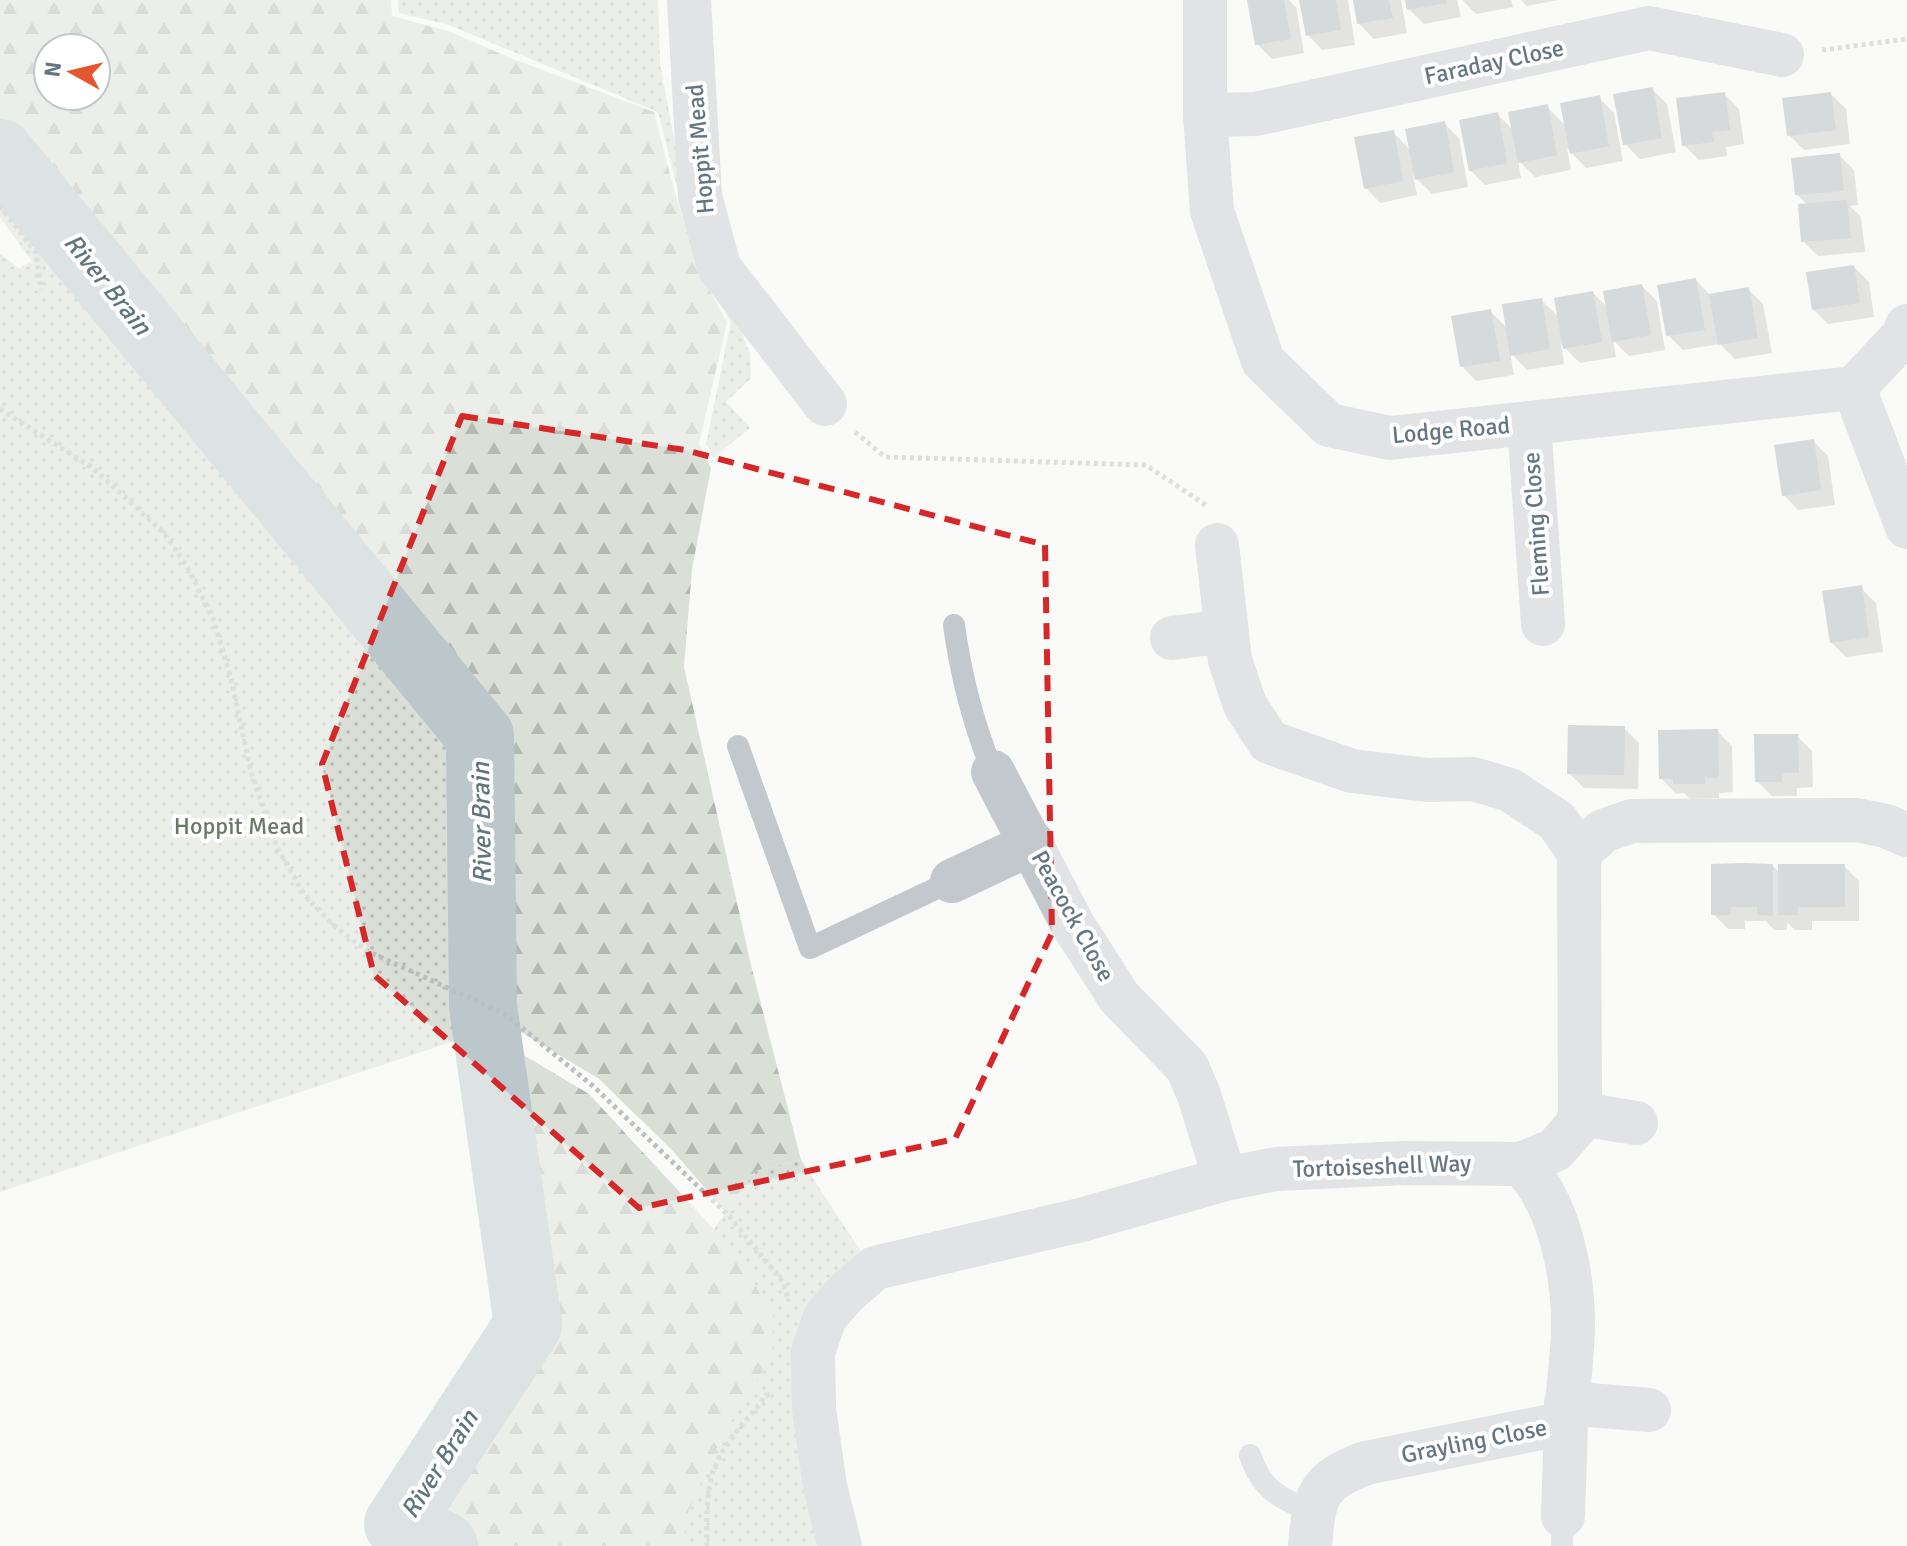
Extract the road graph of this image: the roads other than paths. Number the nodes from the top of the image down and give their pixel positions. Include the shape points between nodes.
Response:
1 (689, 0) edge
2 (1205, 0) edge
3 (1782, 55) road end
4 (1205, 115) junction
5 (1907, 326) edge
6 (1854, 388) junction
7 (825, 404) road end
8 (1529, 423) junction
9 (1907, 527) edge
10 (1217, 545) road end
11 (1543, 624) dead end
12 (954, 625) dead end
13 (1226, 631) junction
14 (1172, 638) dead end
15 (738, 746) dead end
16 (993, 772) joint
17 (1907, 835) edge
18 (1033, 843) junction
19 (1579, 853) junction
20 (952, 881) joint
21 (1580, 1114) junction
22 (1636, 1123) dead end
23 (1521, 1164) junction
24 (1225, 1179) junction
25 (1649, 1410) dead end
26 (1566, 1413) junction
27 (1250, 1455) dead end
28 (1311, 1529) edge
29 (1562, 1531) edge
30 (840, 1546) edge

1 - 7 street, Hoppit Mead via 700,196 719,267 783,376
2 - 4 street, Lodge Road
3 - 4 street, Faraday Close via 1649,28 1256,114
4 - 8 street, Lodge Road via 1212,211 1263,361 1329,425 1390,438
5 - 6 street
6 - 8 street, Lodge Road
6 - 9 street
8 - 11 street, Fleming Close
10 - 13 street
12 - 16 lane via 972,713
13 - 14 street
13 - 19 street via 1245,705 1269,742 1352,771 1473,779 1510,790 1557,821
15 - 20 lane via 810,948
16 - 18 street, Peacock Close
17 - 19 street via 1857,820 1632,821 1603,831
18 - 20 street
18 - 24 street, Peacock Close via 1073,925 1119,997 1187,1067
19 - 21 street
21 - 22 street
21 - 23 street, Tortoiseshell Way via 1555,1150
23 - 24 street, Tortoiseshell Way via 1276,1169
23 - 26 street, Grayling Close via 1537,1180 1558,1225 1567,1267 1573,1323
24 - 30 street, Tortoiseshell Way via 1081,1220 875,1268 846,1293 825,1317 813,1352 814,1409
25 - 26 street
26 - 28 street, Grayling Close via 1340,1472 1322,1489
26 - 29 street
27 - 28 lane via 1277,1497

